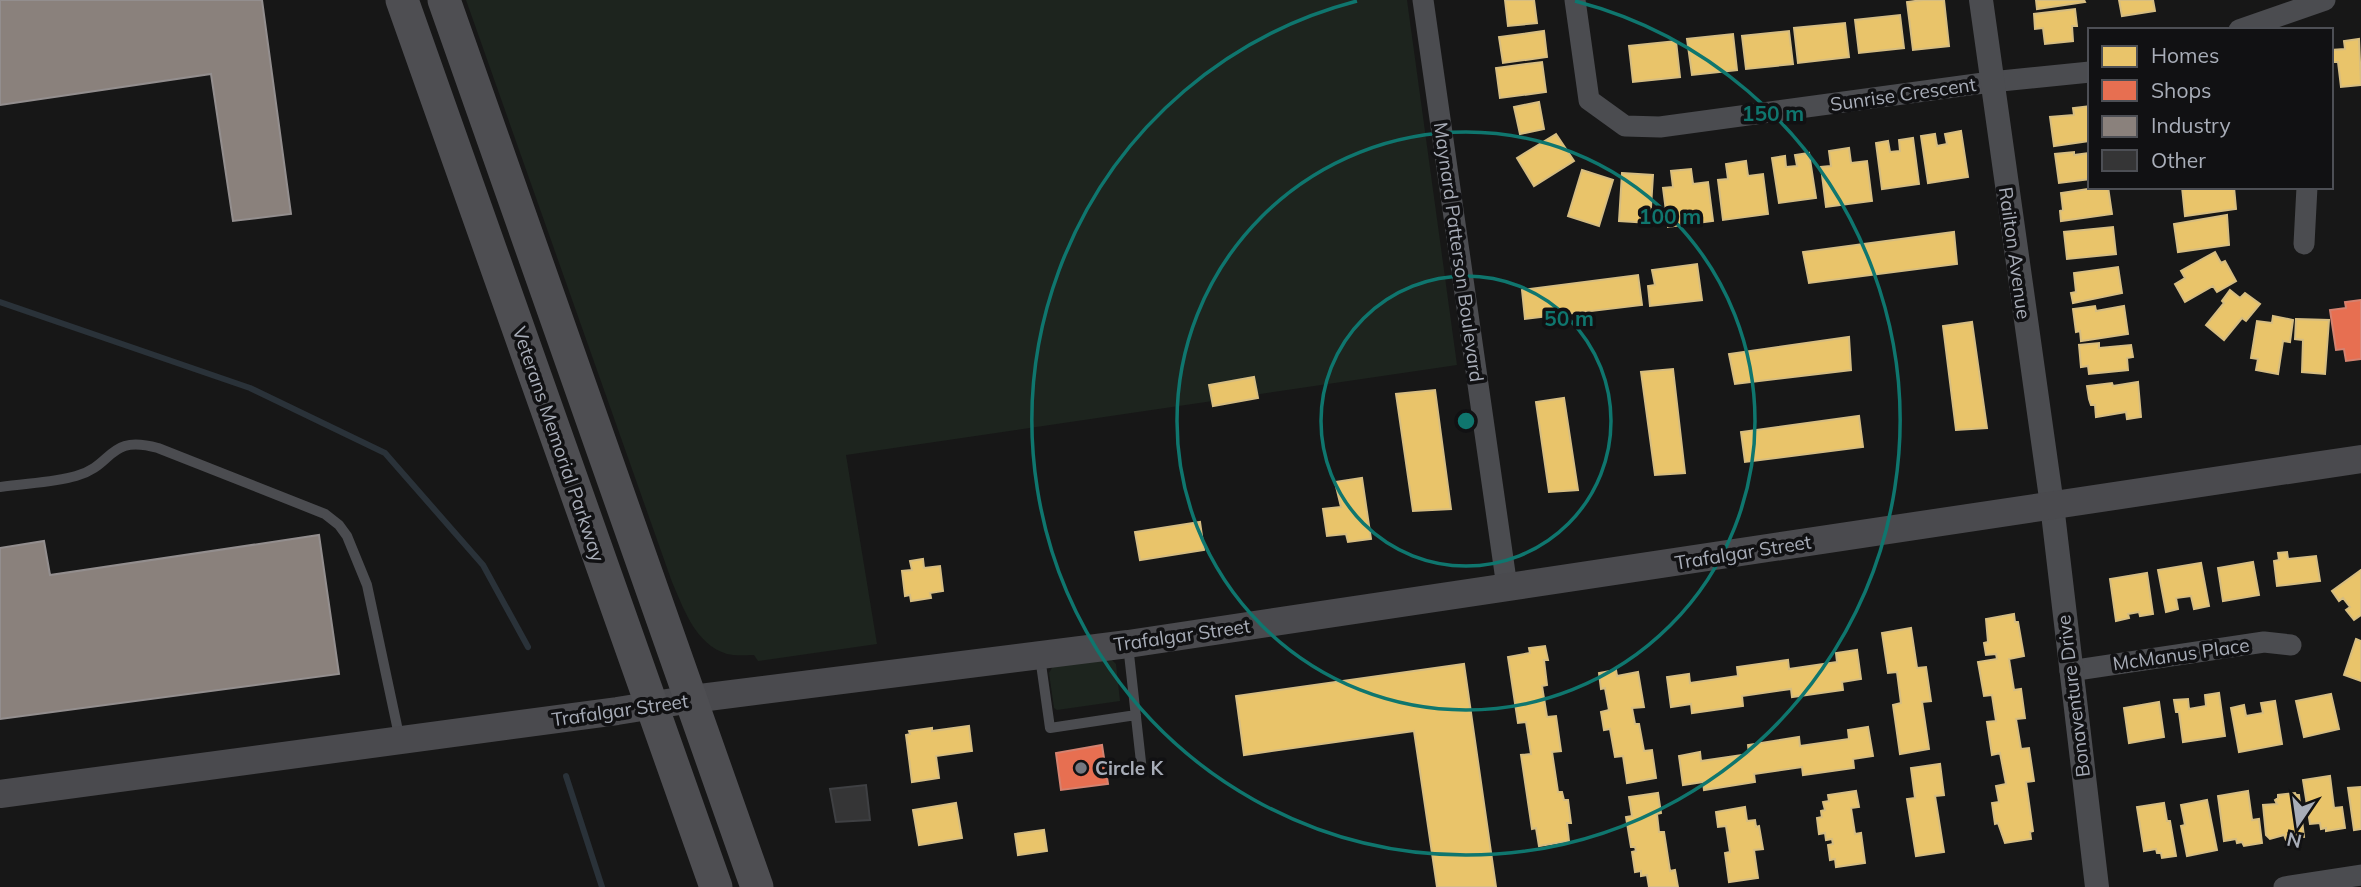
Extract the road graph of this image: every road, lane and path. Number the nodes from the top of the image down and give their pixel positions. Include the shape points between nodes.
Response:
1 (402, 0) edge
2 (444, 0) edge
3 (1423, 0) edge
4 (1575, 0) edge
5 (1981, 0) edge
6 (2325, 0) edge
7 (2293, 21) edge
8 (2251, 28) edge
9 (2088, 72) edge
10 (1991, 82) junction
11 (2306, 189) edge
12 (2304, 244) dead end
13 (2361, 459) edge
14 (0, 487) edge
15 (2052, 505) junction
16 (1507, 587) junction
17 (1128, 644) junction
18 (2291, 645) dead end
19 (1040, 655) junction
20 (2070, 671) junction
21 (692, 699) junction
22 (652, 707) junction
23 (1136, 715) junction
24 (400, 740) junction
25 (1142, 771) dead end
26 (0, 794) edge
27 (2349, 880) edge
28 (716, 887) edge
29 (757, 887) edge
30 (2097, 887) edge
31 (2284, 887) edge

1 - 22 highway, Veterans Memorial Parkway
2 - 21 highway, Veterans Memorial Parkway
3 - 16 street, Maynard Patterson Boulevard
4 - 10 street, Sunrise Crescent via 1589,100 1625,126 1660,127
5 - 10 street, Railton Avenue
6 - 7 street
7 - 8 street
9 - 10 street, Sunrise Crescent
10 - 15 street, Railton Avenue
11 - 12 street
13 - 15 main road, Trafalgar Street
14 - 24 lane via 75,476 118,447 142,444 325,514 347,536 367,585
15 - 16 main road, Trafalgar Street
15 - 20 street, Bonaventure Drive
16 - 17 main road, Trafalgar Street
17 - 19 main road, Trafalgar Street
17 - 23 lane
18 - 20 street, McManus Place via 2264,642
19 - 21 main road, Trafalgar Street
19 - 23 lane via 1050,728
20 - 30 street, Bonaventure Drive
21 - 22 main road, Trafalgar Street
21 - 29 highway, Veterans Memorial Parkway
22 - 24 main road, Trafalgar Street
22 - 28 highway, Veterans Memorial Parkway
23 - 25 lane
24 - 26 main road, Trafalgar Street
27 - 31 street

